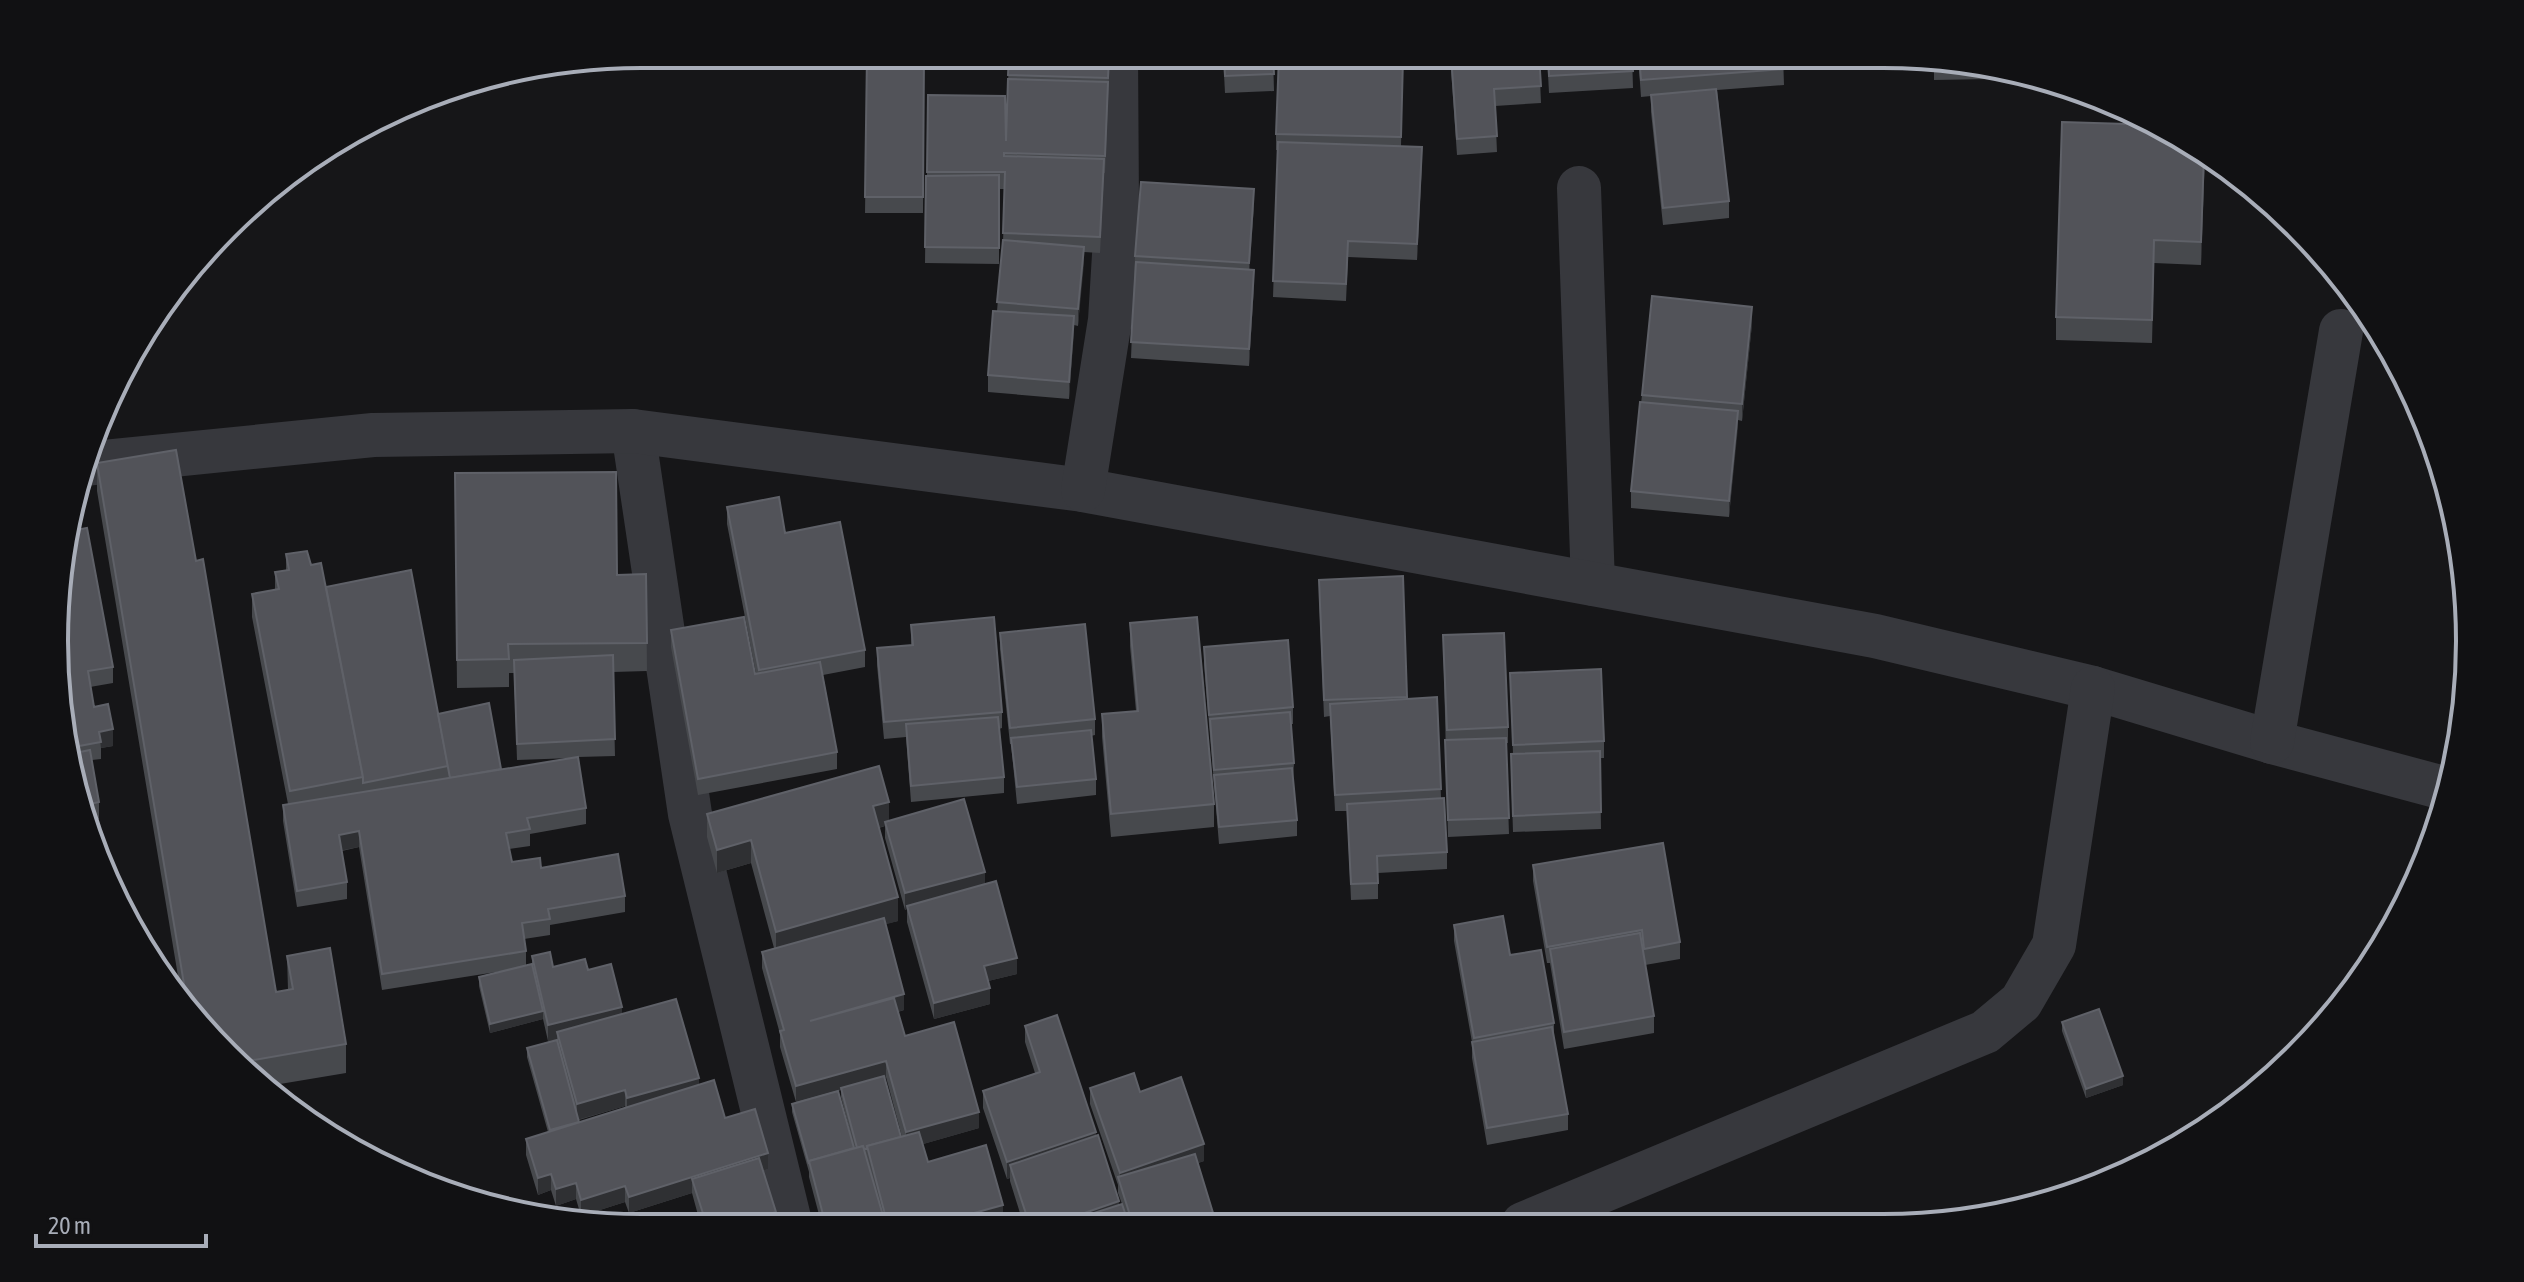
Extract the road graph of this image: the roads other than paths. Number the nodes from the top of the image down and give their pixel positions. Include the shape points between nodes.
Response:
1 (1116, 68) edge
2 (1579, 188) dead end
3 (2341, 331) dead end
4 (633, 431) junction
5 (96, 463) edge
6 (1083, 490) junction
7 (1593, 584) junction
8 (2093, 688) junction
9 (2272, 742) junction
10 (2437, 786) edge
11 (788, 1214) edge
12 (1547, 1214) edge

1 - 6 street via 1117,206 1110,320
2 - 7 street
3 - 9 street
4 - 5 street via 373,435
4 - 6 street
4 - 11 street via 690,814
6 - 7 street
7 - 8 street via 1875,636
8 - 9 street
8 - 12 street via 2054,945 2021,1002 1985,1032
9 - 10 street

